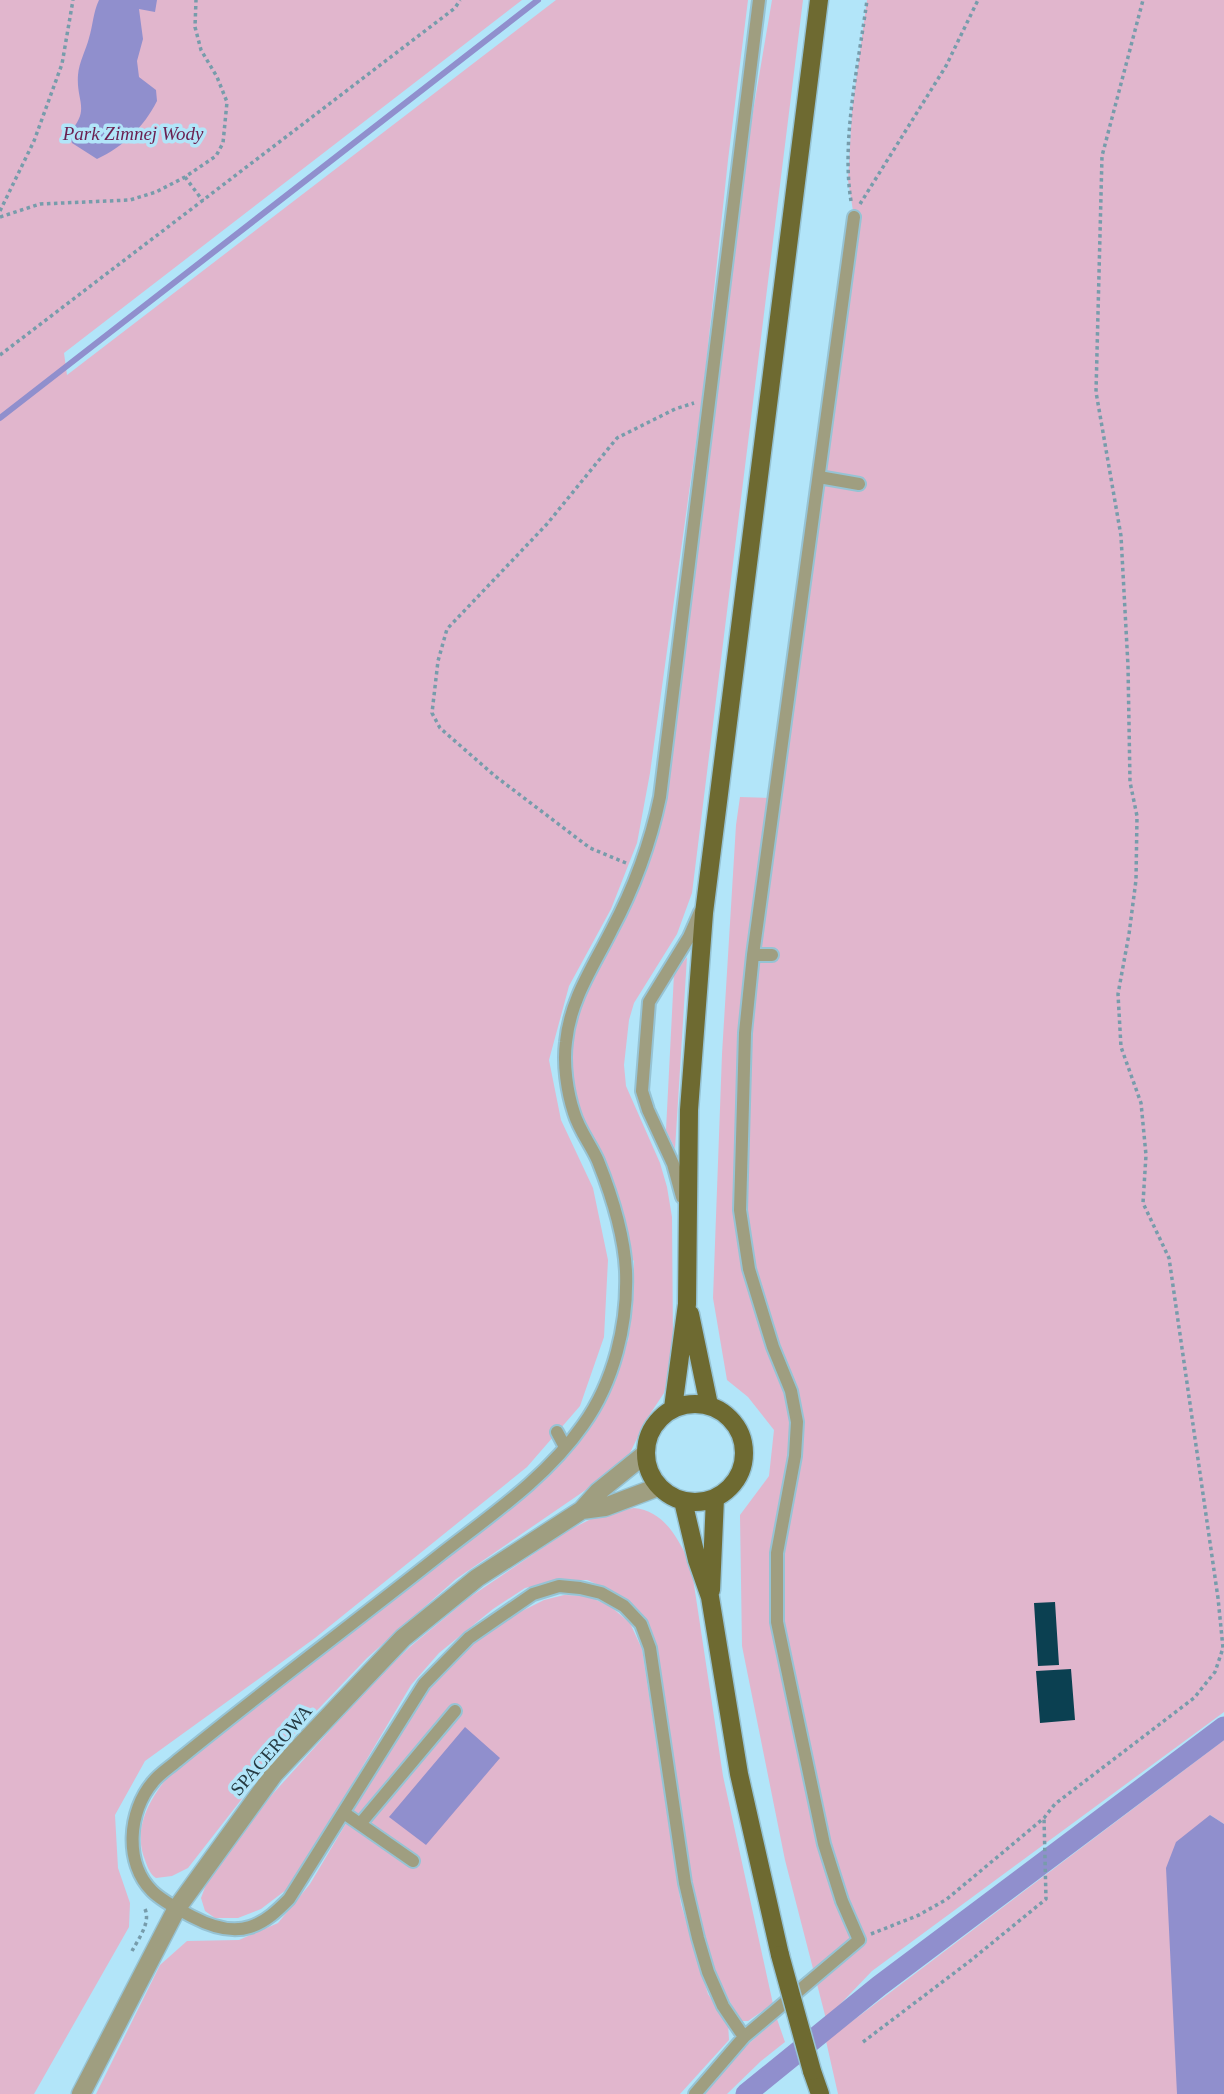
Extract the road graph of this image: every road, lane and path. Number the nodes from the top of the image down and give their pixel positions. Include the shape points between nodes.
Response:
1 (72, 0) edge
2 (196, 0) edge
3 (460, 0) edge
4 (759, 0) edge
5 (819, 0) edge
6 (867, 0) edge
7 (978, 0) edge
8 (1143, 0) edge
9 (185, 177) junction
10 (204, 201) junction
11 (0, 211) edge
12 (0, 217) edge
13 (854, 217) junction
14 (0, 355) edge
15 (710, 405) junction
16 (819, 477) junction
17 (859, 484) dead end
18 (608, 855) dead end
19 (708, 881) junction
20 (753, 955) junction
21 (772, 955) dead end
22 (687, 1227) junction
23 (687, 1304) junction
24 (709, 1405) junction
25 (674, 1408) junction
26 (557, 1432) dead end
27 (565, 1447) junction
28 (645, 1454) junction
29 (658, 1487) junction
30 (715, 1498) junction
31 (683, 1501) junction
32 (582, 1510) junction
33 (710, 1597) junction
34 (455, 1711) dead end
35 (344, 1812) junction
36 (1044, 1818) junction
37 (360, 1824) junction
38 (414, 1861) dead end
39 (152, 1891) junction
40 (177, 1908) junction
41 (859, 1940) junction
42 (127, 1962) dead end
43 (744, 2037) junction
44 (863, 2042) dead end
45 (81, 2094) edge
46 (695, 2094) edge
47 (820, 2094) edge

1 - 11 path via 62,64 34,141
2 - 9 path via 194,27 201,50 228,102 223,143 216,156
3 - 10 path
4 - 15 lane
5 - 19 main road
6 - 13 path via 852,110 848,180
7 - 13 path via 946,66
8 - 36 path via 1102,156 1096,392 1121,537 1130,782 1137,816 1136,880 1118,994 1119,1020 1121,1047 1141,1103 1146,1155 1143,1203 1169,1258 1223,1648 1215,1672 1194,1698 1055,1804
9 - 10 path
9 - 12 path via 130,200 40,204
10 - 14 path
13 - 16 lane
15 - 18 path via 694,403 675,409 617,438 547,524 447,629 438,662 432,713 440,728 590,848
15 - 27 lane via 667,750 652,833 641,869 571,1012 565,1043 574,1113 614,1202 626,1272 624,1321 616,1356 601,1395
16 - 17 lane
16 - 20 lane
19 - 22 main road via 691,1060
19 - 22 lane via 697,922 649,1002 642,1091 680,1184
20 - 21 lane
20 - 41 lane via 745,1033 740,1210 749,1269 791,1391 797,1422 777,1553 777,1622 824,1844
22 - 23 main road
23 - 24 main road
23 - 25 main road
24 - 25 main road
24 - 30 main road via 734,1422 744,1450 737,1479
25 - 28 main road via 653,1427
26 - 27 lane
27 - 39 lane via 531,1482 152,1783 138,1806 133,1831 133,1854
28 - 29 main road
28 - 32 street, SPACEROWA
29 - 31 main road
29 - 32 street, SPACEROWA via 605,1507
30 - 31 main road
30 - 33 main road
31 - 33 main road
32 - 40 street, SPACEROWA via 477,1578 403,1639 274,1774
33 - 47 main road, bridge via 739,1774 780,1955
34 - 37 lane
35 - 37 lane
35 - 40 lane via 304,1878 272,1916 250,1927 229,1930
35 - 43 lane via 424,1684 469,1638 533,1594 559,1586 601,1593 624,1606 641,1624 650,1648 685,1883 698,1938 723,2006
36 - 41 path via 947,1899
36 - 44 path via 1046,1899
37 - 38 lane
39 - 40 lane
39 - 42 path via 140,1900 148,1913 147,1922
40 - 45 street, SPACEROWA
41 - 43 lane
43 - 46 lane

